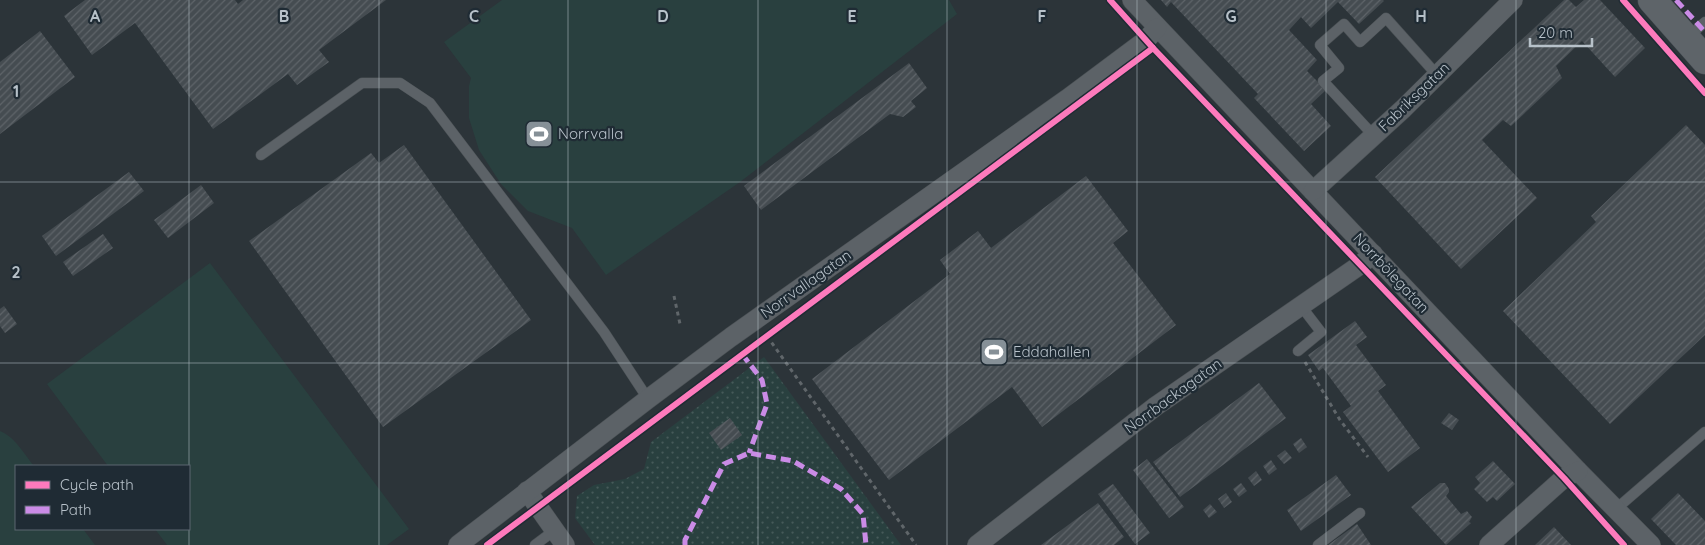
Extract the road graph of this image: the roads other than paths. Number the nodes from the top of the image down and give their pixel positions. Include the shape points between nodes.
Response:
1 (1132, 0) edge
2 (1513, 0) edge
3 (1652, 0) edge
4 (1158, 28) junction
5 (1696, 30) edge
6 (1705, 60) edge
7 (1438, 75) junction
8 (1374, 136) junction
9 (261, 155) dead end
10 (1313, 191) junction
11 (1373, 254) junction
12 (1302, 306) junction
13 (1298, 351) road end
14 (648, 399) junction
15 (1705, 432) edge
16 (1578, 471) junction
17 (527, 491) junction
18 (1616, 509) junction
19 (1360, 513) dead end
20 (560, 537) edge
21 (1499, 542) edge
22 (458, 545) edge
23 (535, 545) edge
24 (977, 545) edge
25 (1318, 545) edge
26 (1651, 545) edge

1 - 4 street, Norrbölegatan
2 - 7 street, Fabriksgatan
3 - 5 main road
4 - 10 street, Norrbölegatan
4 - 14 street, Norrvallagatan via 1067,99
5 - 6 main road
7 - 8 street, Fabriksgatan
7 - 8 lane via 1386,18 1360,42 1344,24 1320,45 1339,68 1323,81
8 - 10 street, Fabriksgatan
9 - 14 lane via 362,83 400,83 430,103 604,332
10 - 11 street, Norrbölegatan
11 - 12 street, Norrbackagatan
11 - 16 street, Norrbölegatan
12 - 13 lane via 1321,332
12 - 24 street, Norrbackagatan via 1156,406
14 - 17 street, Norrvallagatan
15 - 18 lane
16 - 18 street, Norrbölegatan
16 - 21 street via 1564,478
17 - 20 street
17 - 22 street, Norrvallagatan
18 - 26 street, Norrbölegatan
19 - 25 lane
20 - 23 lane

